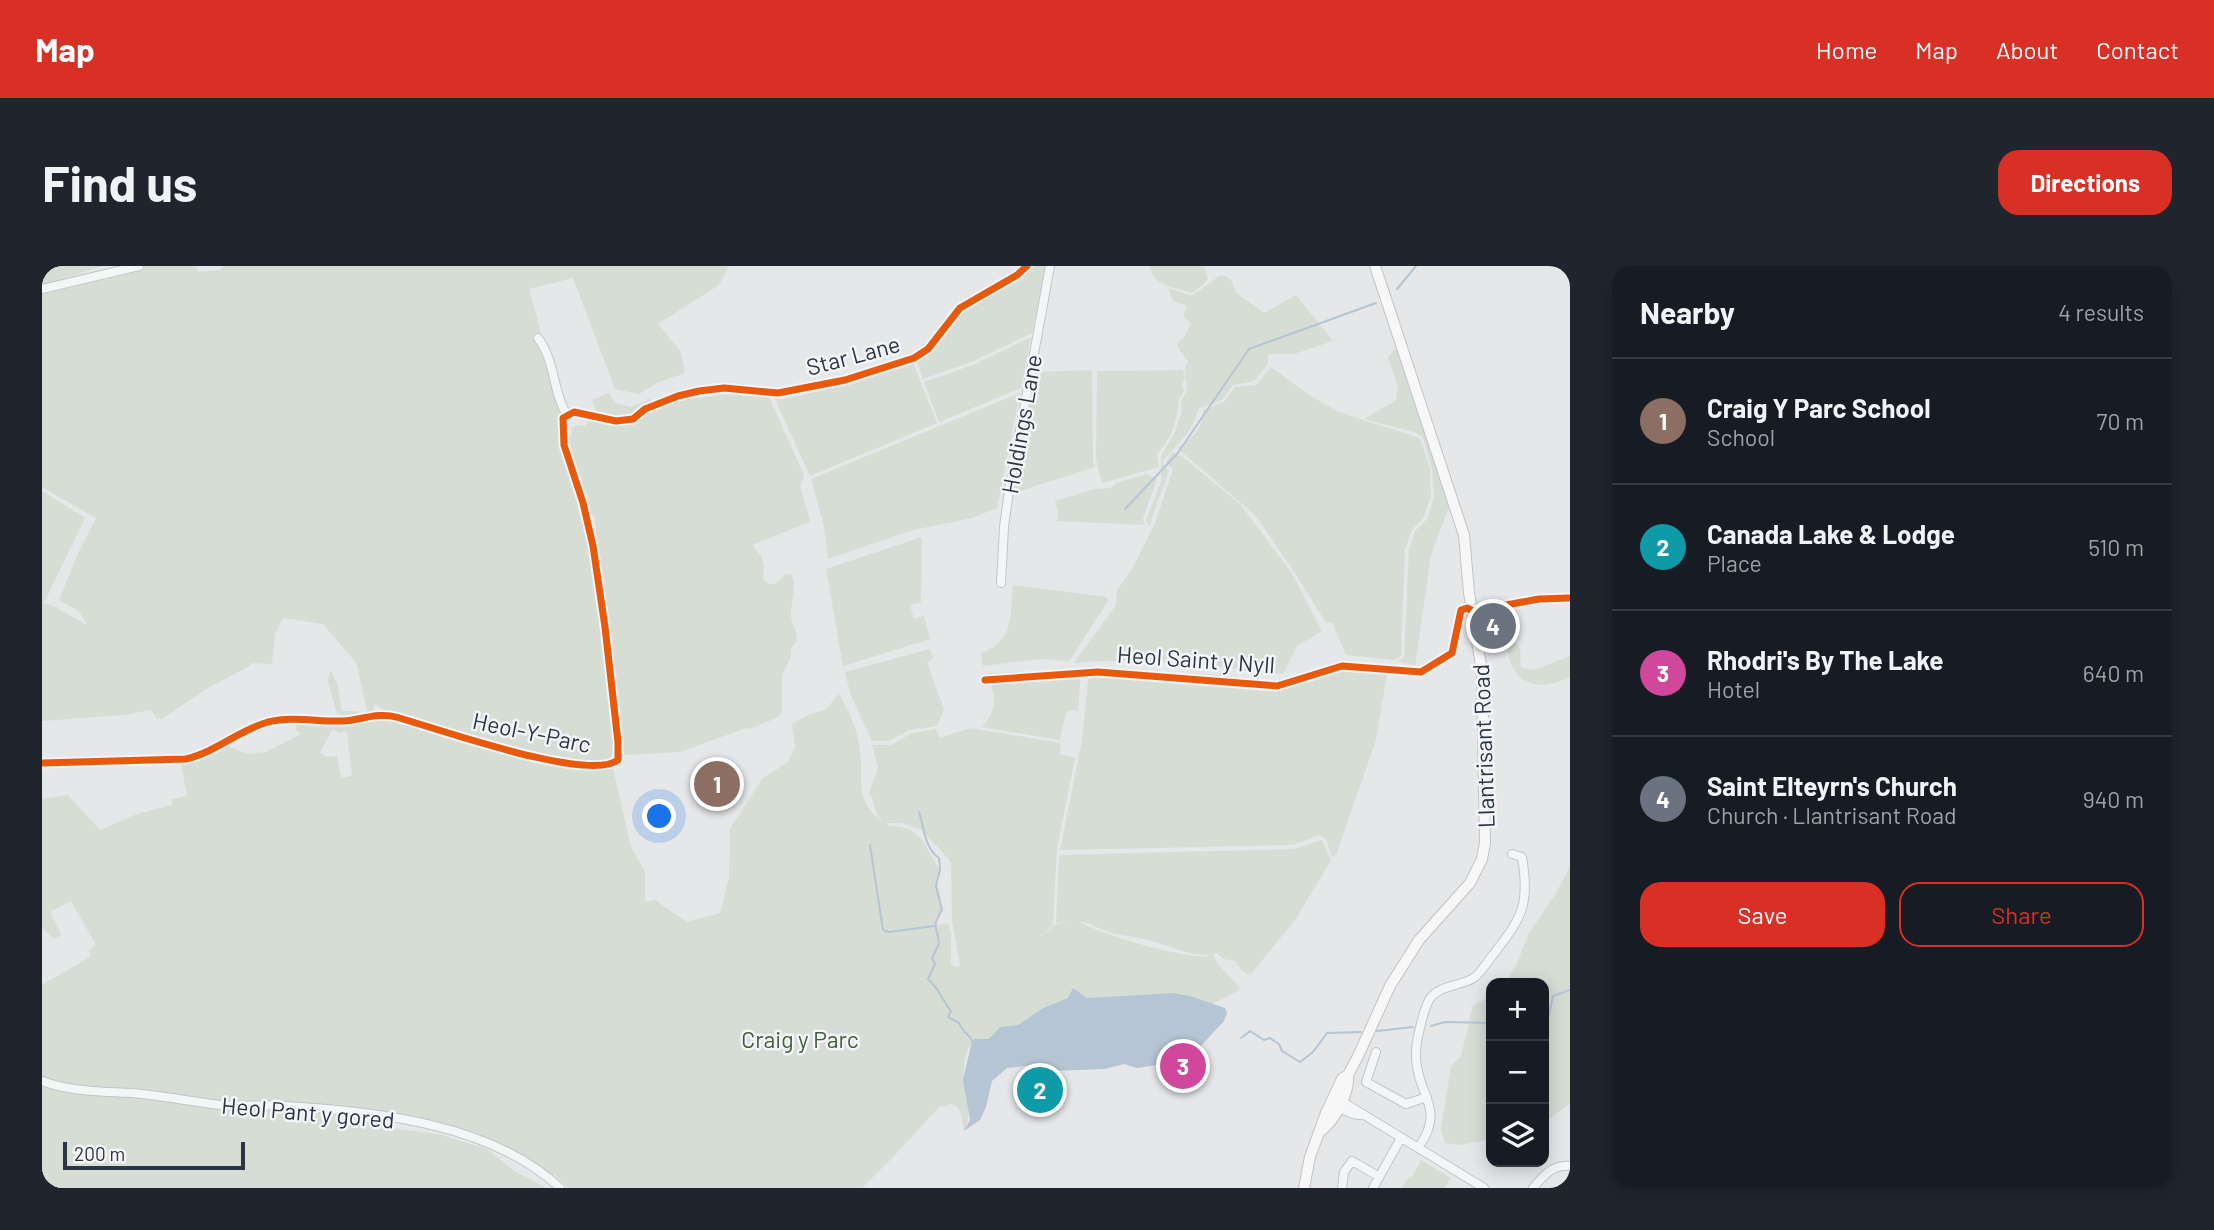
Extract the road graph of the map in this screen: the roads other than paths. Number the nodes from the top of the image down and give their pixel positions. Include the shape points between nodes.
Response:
1 (139, 266) edge
2 (1027, 266) edge
3 (1049, 266) edge
4 (1376, 266) edge
5 (42, 289) edge
6 (538, 338) dead end
7 (567, 415) junction
8 (1001, 583) dead end
9 (1570, 598) edge
10 (1473, 611) junction
11 (985, 680) dead end
12 (42, 763) edge
13 (1512, 854) dead end
14 (1376, 1052) dead end
15 (42, 1081) edge
16 (1427, 1097) junction
17 (1335, 1103) junction
18 (1401, 1138) junction
19 (1418, 1148) junction
20 (1570, 1166) edge
21 (1378, 1176) junction
22 (1535, 1187) edge
23 (560, 1188) edge
24 (1304, 1188) edge
25 (1342, 1188) edge
26 (1373, 1188) edge
27 (1484, 1188) edge

1 - 5 street
2 - 7 street, Star Lane via 960,308 928,349 914,358 845,380 778,393 724,388 699,391 645,409 633,419 604,419 582,412
3 - 8 street, Holdings Lane via 1009,491
4 - 10 main road, Llantrisant Road via 1464,535
6 - 7 street via 552,365
7 - 12 street, Heol-Y-Parc via 562,425 564,445 587,517 605,627 618,742 614,763 596,765 524,755 386,715 269,722 186,759
9 - 10 street
10 - 11 street, Heol Saint y Nyll via 1461,610 1452,653 1421,672 1342,666 1277,686 1098,672
10 - 17 main road, Llantrisant Road via 1482,671 1486,828 1482,859 1470,883 1419,940 1397,973 1342,1079
13 - 16 street via 1522,857 1527,887 1511,931 1476,976 1435,992 1429,1000 1415,1056
14 - 16 street via 1366,1082 1406,1104
15 - 23 street, Heol Pant y gored via 66,1088 222,1105 354,1112 429,1125 503,1150
16 - 19 street via 1431,1122
17 - 18 street
17 - 24 main road, Llantrisant Road via 1310,1157
18 - 19 street
18 - 21 street
19 - 27 street
20 - 22 street via 1549,1171
21 - 25 street via 1352,1161 1344,1172
21 - 26 street

